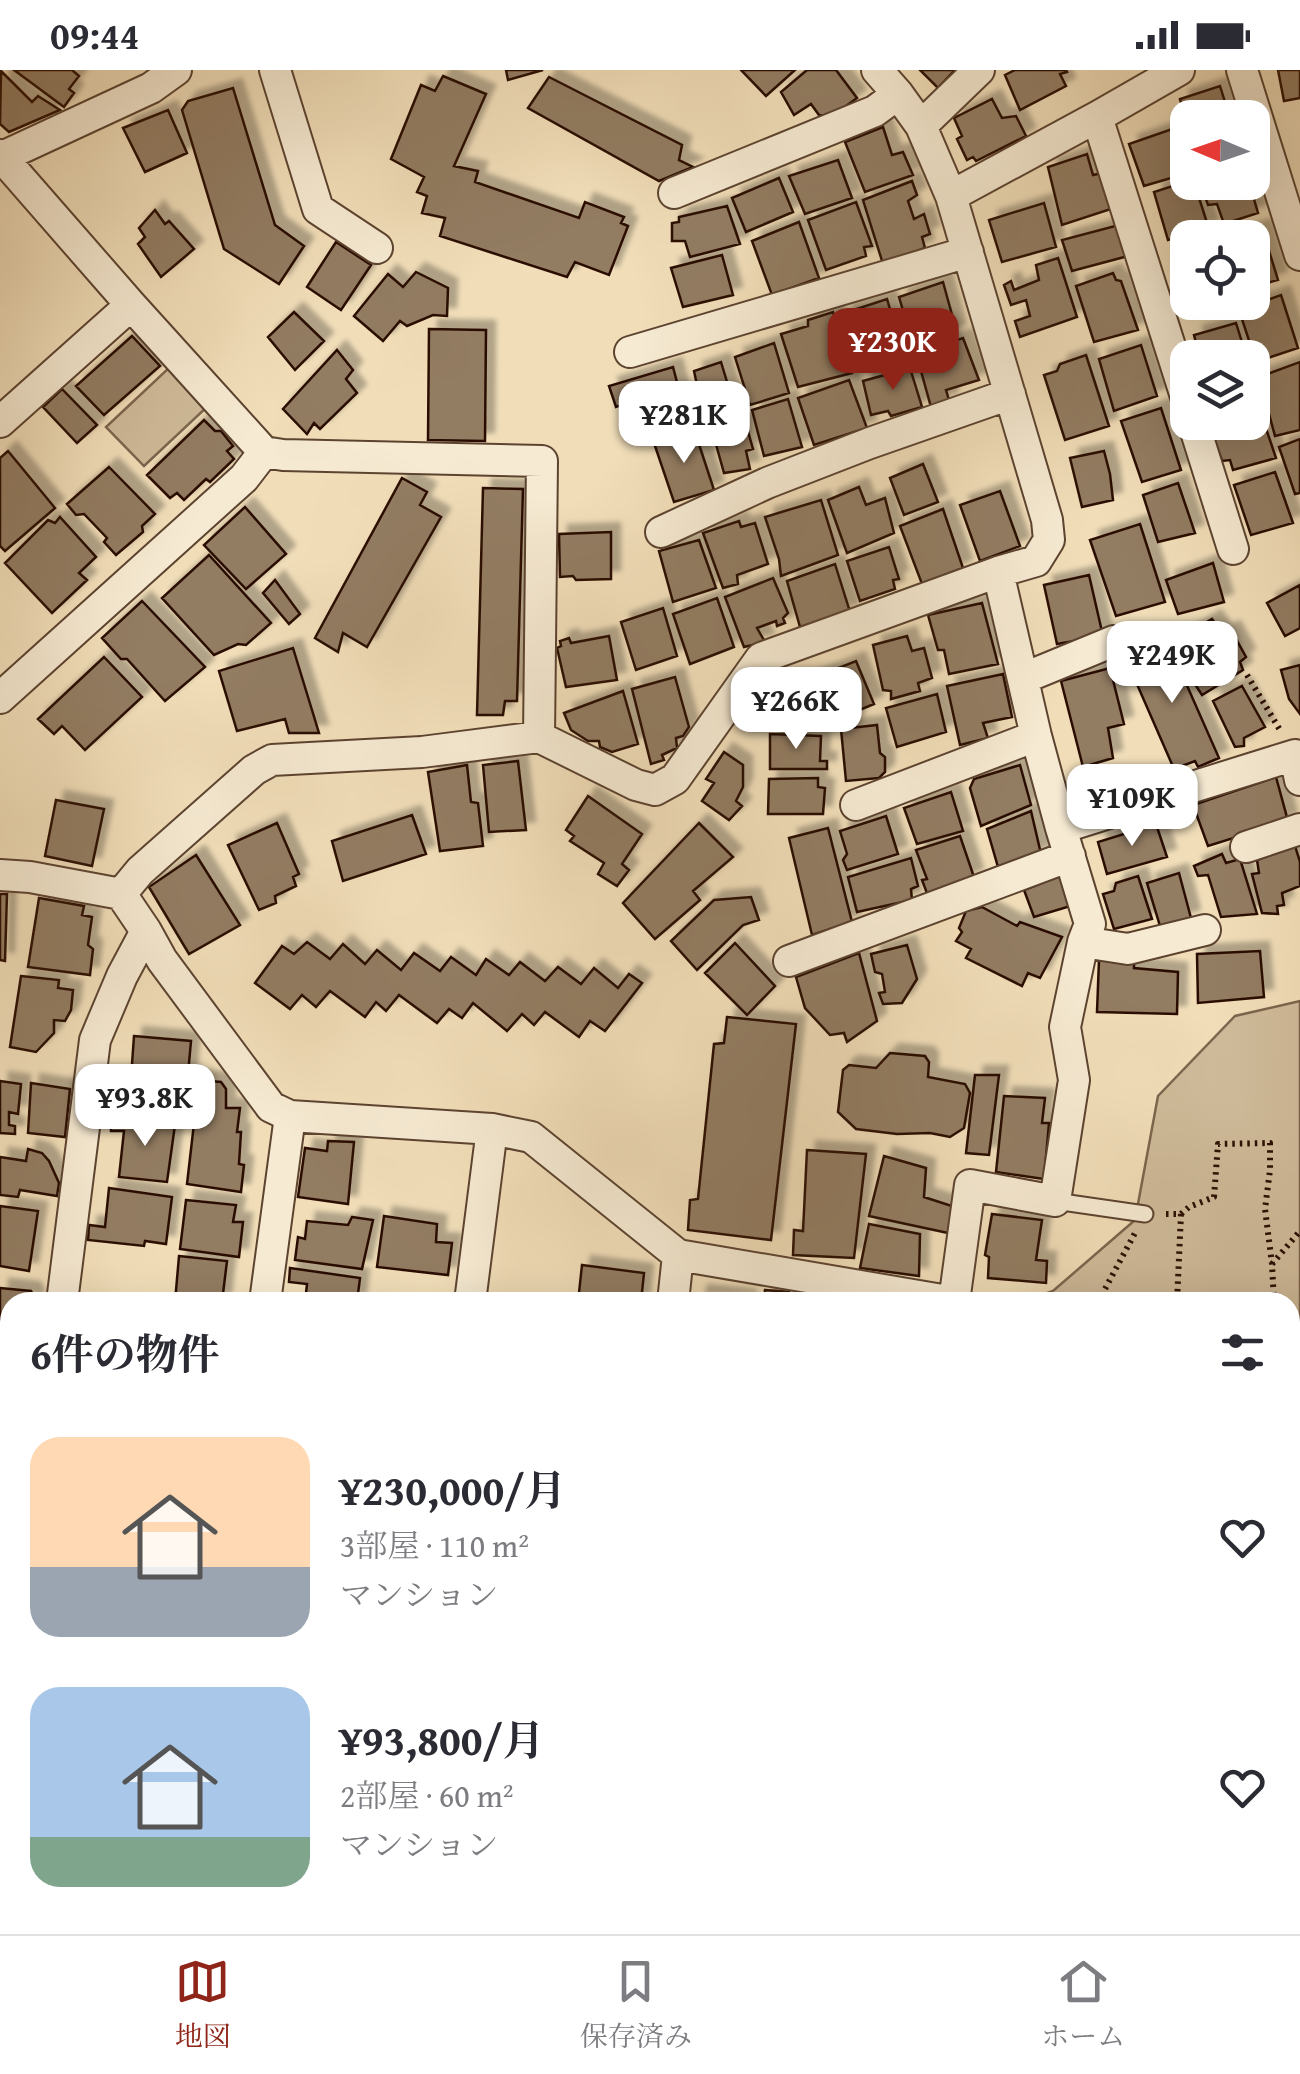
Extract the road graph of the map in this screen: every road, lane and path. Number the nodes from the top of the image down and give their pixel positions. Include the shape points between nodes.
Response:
1 (176, 70) edge
2 (274, 70) edge
3 (877, 70) edge
4 (979, 70) edge
5 (1179, 70) edge
6 (1242, 70) edge
7 (898, 94) junction
8 (1098, 117) junction
9 (922, 126) junction
10 (1, 156) edge
11 (674, 192) dead end
12 (952, 196) junction
13 (377, 248) dead end
14 (968, 252) junction
15 (1300, 255) edge
16 (130, 305) junction
17 (1170, 347) edge
18 (630, 352) dead end
19 (1010, 394) junction
20 (0, 422) edge
21 (1200, 440) edge
22 (264, 452) junction
23 (661, 532) dead end
24 (1233, 548) dead end
25 (998, 572) junction
26 (1114, 641) dead end
27 (1247, 675) dead end
28 (1024, 678) junction
29 (0, 698) edge
30 (1036, 736) junction
31 (539, 737) junction
32 (1297, 768) edge
33 (856, 805) dead end
34 (1300, 829) edge
35 (1065, 842) junction
36 (1246, 848) dead end
37 (0, 875) edge
38 (121, 894) junction
39 (1205, 930) dead end
40 (146, 931) junction
41 (1083, 942) junction
42 (788, 961) dead end
43 (290, 1116) junction
44 (492, 1129) junction
45 (1055, 1201) junction
46 (1144, 1214) junction
47 (1181, 1214) junction
48 (1300, 1231) edge
49 (678, 1255) junction
50 (1272, 1264) junction
51 (63, 1292) edge
52 (267, 1292) edge
53 (471, 1292) edge
54 (674, 1292) edge
55 (895, 1292) edge
56 (955, 1292) edge
57 (1103, 1292) edge
58 (1177, 1292) edge
59 (1273, 1292) edge

1 - 10 street
2 - 13 street via 318,210
3 - 7 street
4 - 9 street
5 - 8 street
6 - 15 street
7 - 9 street
7 - 11 street via 875,111
8 - 12 street
8 - 17 street
9 - 12 street
10 - 16 street
12 - 14 street
14 - 18 street
14 - 19 street
16 - 20 street
16 - 22 street
19 - 23 street via 768,483
19 - 25 street via 1049,540 1036,561
21 - 24 street
22 - 29 street via 244,478
22 - 31 street via 542,460
25 - 28 street
25 - 31 street via 761,658 676,779 654,790
26 - 28 street
27 - 32 path
28 - 30 street
30 - 33 street
30 - 35 street
31 - 38 street via 272,760
32 - 35 street
34 - 36 street
35 - 41 street via 1090,924
35 - 42 street
37 - 38 street
38 - 40 street
39 - 41 street via 1128,948
40 - 43 street via 270,1107
40 - 51 street via 94,1040
41 - 45 street via 1065,1027 1074,1080
43 - 44 street
43 - 52 street
44 - 49 street via 531,1138
44 - 53 street
45 - 46 lane
45 - 56 street via 970,1186
46 - 47 path
46 - 57 path
47 - 50 path via 1214,1197 1218,1144 1270,1143 1265,1209
47 - 58 path
48 - 50 path
49 - 54 street
49 - 55 street
50 - 59 path

